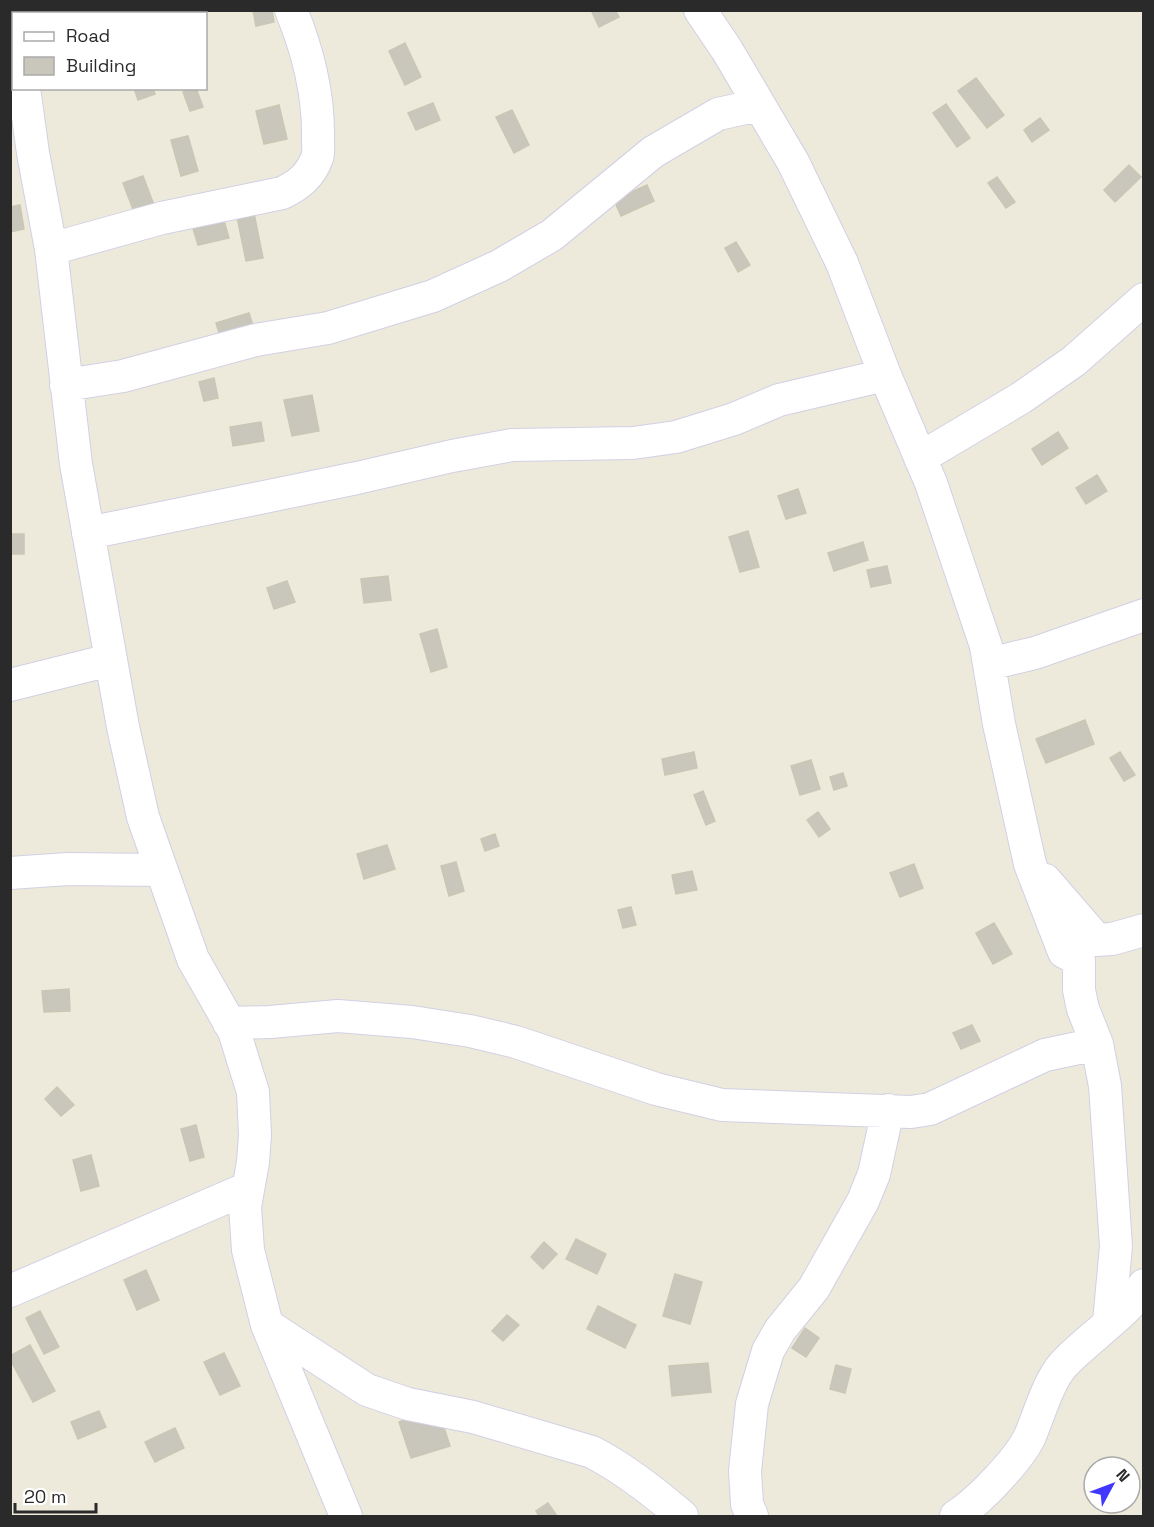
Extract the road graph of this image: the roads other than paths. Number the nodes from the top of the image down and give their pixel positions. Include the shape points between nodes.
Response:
1 (291, 10) edge
2 (700, 10) edge
3 (24, 90) edge
4 (759, 105) junction
5 (51, 249) junction
6 (1143, 299) edge
7 (885, 375) junction
8 (66, 385) junction
9 (920, 458) junction
10 (88, 533) junction
11 (1143, 615) edge
12 (110, 660) junction
13 (989, 664) junction
14 (10, 685) edge
15 (1030, 864) junction
16 (161, 870) junction
17 (10, 873) edge
18 (1143, 930) edge
19 (229, 1023) junction
20 (1097, 1044) junction
21 (888, 1110) junction
22 (248, 1188) junction
23 (1143, 1285) edge
24 (10, 1291) edge
25 (1108, 1322) junction
26 (267, 1324) junction
27 (346, 1516) edge
28 (682, 1516) edge
29 (752, 1516) edge
30 (956, 1516) edge

1 - 5 street via 303,38 318,114 318,156 308,175 282,193 162,218
2 - 4 street
3 - 5 street
4 - 7 street via 793,162 842,263
4 - 8 street via 718,114 699,125 653,152 552,235 499,266 433,296 328,328 256,340 123,376
5 - 8 street
6 - 9 street via 1074,361 1021,398
7 - 9 street
7 - 10 street via 779,400 676,437 633,443 512,445
8 - 10 street
9 - 13 street
10 - 12 street
11 - 13 street via 1035,653
12 - 14 street
12 - 16 street via 143,817
13 - 15 street
15 - 18 street via 1097,940
15 - 20 street via 1064,952 1079,960 1083,1009
16 - 17 street
16 - 19 street via 193,959
19 - 21 street via 338,1016 424,1024 516,1042 656,1089 722,1105
19 - 22 street via 253,1092 255,1135
20 - 21 street via 1045,1055 930,1109
20 - 25 street via 1105,1086 1116,1246
21 - 29 street via 874,1174 863,1201 814,1288 768,1351 752,1404 745,1471 747,1504
22 - 24 street
22 - 26 street via 248,1250
23 - 25 street via 1134,1299
25 - 30 street via 1061,1368 1020,1452 996,1481
26 - 27 street
26 - 28 street via 367,1390 592,1452

